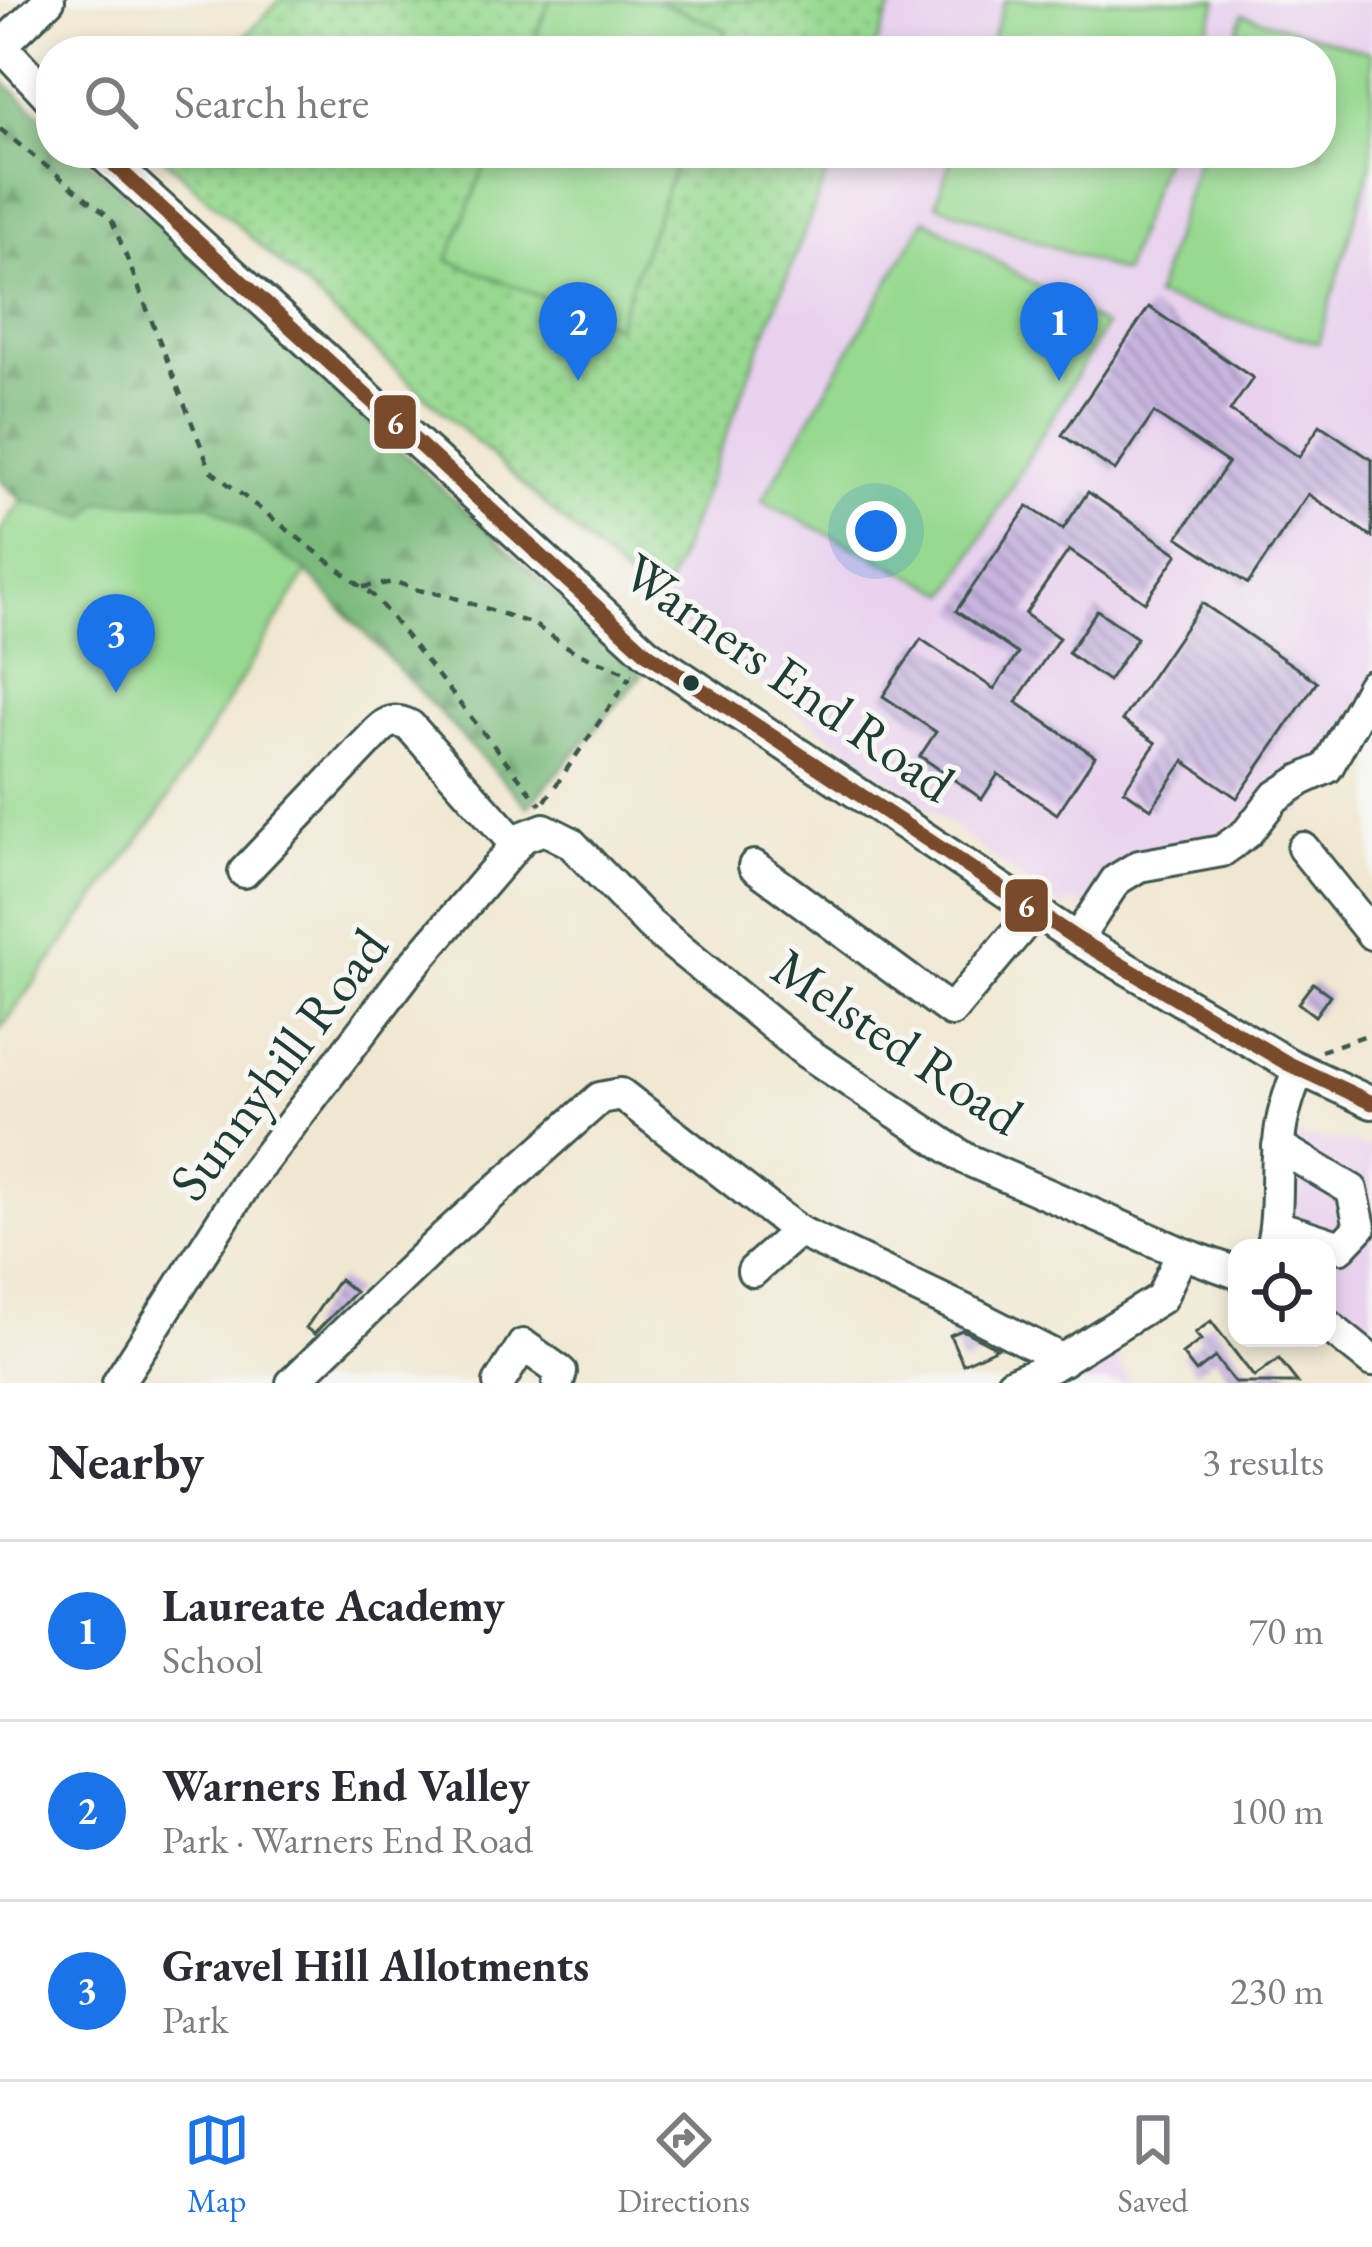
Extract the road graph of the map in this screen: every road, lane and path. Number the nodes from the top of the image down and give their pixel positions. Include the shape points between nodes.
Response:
1 (50, 0) edge
2 (1, 44) edge
3 (36, 82) edge
4 (0, 130) edge
5 (36, 159) edge
6 (48, 168) edge
7 (117, 168) edge
8 (362, 587) junction
9 (640, 664) junction
10 (1372, 686) edge
11 (542, 817) junction
12 (516, 845) junction
13 (1303, 848) dead end
14 (754, 866) dead end
15 (244, 872) dead end
16 (1035, 910) junction
17 (1372, 934) edge
18 (1077, 939) junction
19 (1372, 1033) edge
20 (1293, 1066) junction
21 (1372, 1103) edge
22 (1278, 1146) junction
23 (798, 1231) junction
24 (1274, 1237) edge
25 (1182, 1253) junction
26 (1228, 1270) edge
27 (752, 1271) dead end
28 (1336, 1332) edge
29 (1063, 1360) junction
30 (1372, 1361) edge
31 (118, 1383) edge
32 (292, 1383) edge
33 (499, 1383) edge
34 (558, 1383) edge
35 (1012, 1383) edge

1 - 2 street
2 - 3 street
4 - 5 path
6 - 8 path via 110,218 211,472
7 - 9 street, Warners End Road
8 - 9 path via 395,582 449,596 533,624 574,650
8 - 11 path
9 - 11 path
9 - 16 street, Warners End Road
10 - 18 street via 1327,768 1275,797 1222,851 1139,866 1116,880
11 - 12 street, Sunnyhill Road
11 - 25 street, Melsted Road via 650,925 806,1052 966,1159
12 - 15 street via 398,720 378,730
12 - 31 street, Sunnyhill Road via 248,1182
13 - 17 street
14 - 16 street via 951,1011
16 - 18 street, Warners End Road
18 - 20 street, Warners End Road
19 - 20 path
20 - 21 street, Warners End Road
20 - 22 street
22 - 24 street
22 - 24 street via 1352,1190 1360,1227 1341,1247
23 - 27 street
23 - 29 street
23 - 32 street via 621,1094 600,1098
25 - 26 street, Melsted Road
25 - 29 street via 1161,1298
28 - 30 street
29 - 35 street
33 - 34 street via 524,1346 561,1372

